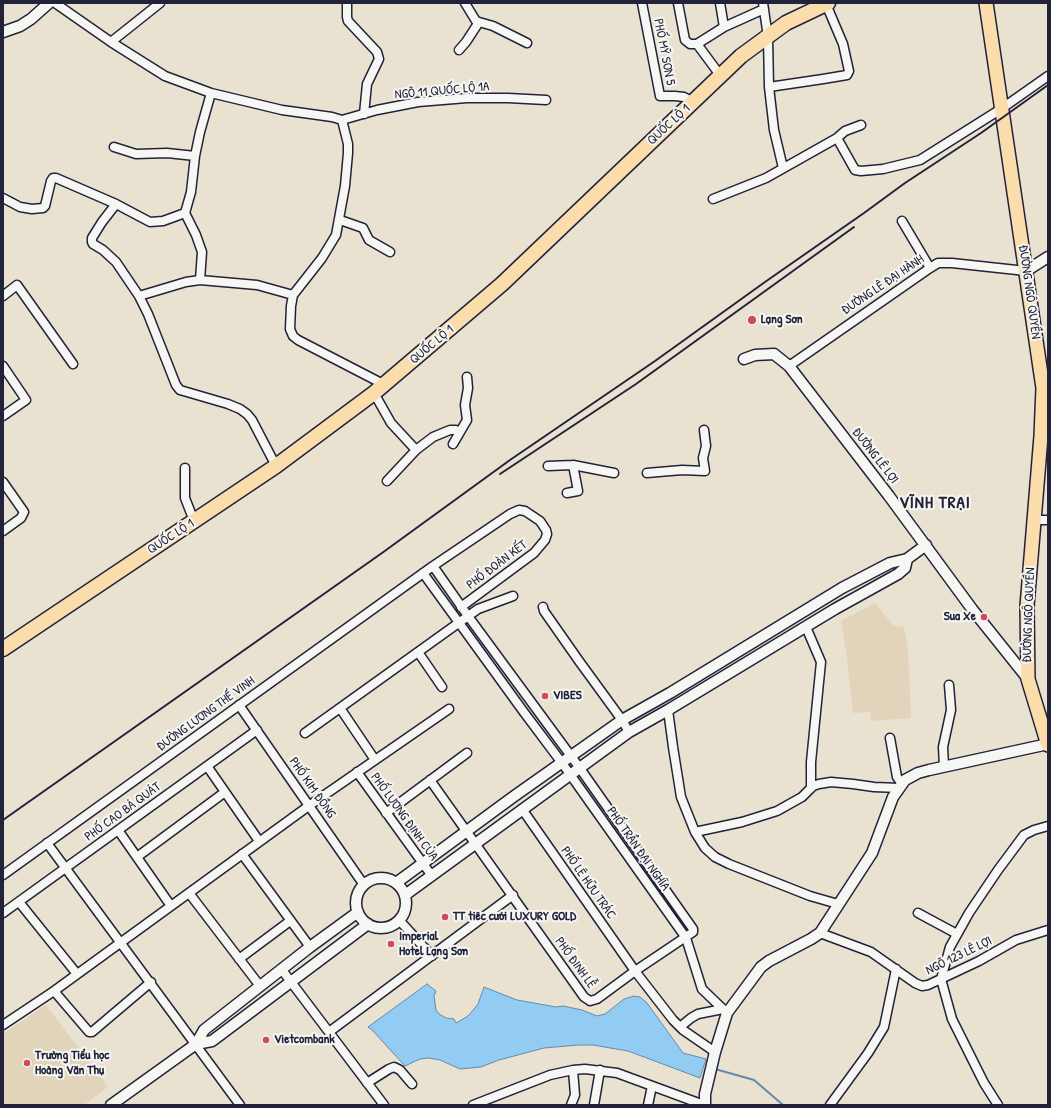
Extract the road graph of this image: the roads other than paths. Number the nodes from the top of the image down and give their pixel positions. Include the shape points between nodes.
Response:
1 (49, 3) edge
2 (55, 3) edge
3 (160, 3) edge
4 (347, 3) edge
5 (465, 3) edge
6 (642, 3) edge
7 (678, 3) edge
8 (720, 3) edge
9 (986, 3) edge
10 (822, 4) edge
11 (763, 6) edge
12 (479, 22) junction
13 (724, 27) junction
14 (3, 32) edge
15 (768, 37) junction
16 (111, 42) junction
17 (527, 43) dead end
18 (697, 44) junction
19 (459, 50) dead end
20 (720, 75) junction
21 (1048, 76) edge
22 (769, 87) junction
23 (211, 93) junction
24 (546, 100) dead end
25 (693, 102) junction
26 (1002, 109) junction
27 (364, 114) junction
28 (342, 120) junction
29 (861, 125) dead end
30 (837, 138) junction
31 (114, 147) dead end
32 (195, 156) junction
33 (783, 168) junction
34 (3, 198) edge
35 (713, 199) dead end
36 (116, 204) junction
37 (185, 213) junction
38 (340, 220) junction
39 (902, 221) dead end
40 (390, 252) dead end
41 (1048, 257) edge
42 (930, 268) junction
43 (1026, 271) junction
44 (200, 280) junction
45 (293, 295) junction
46 (3, 296) edge
47 (139, 296) junction
48 (1043, 358) edge
49 (744, 359) dead end
50 (73, 364) dead end
51 (3, 366) edge
52 (789, 366) junction
53 (467, 377) dead end
54 (380, 389) junction
55 (3, 416) edge
56 (704, 430) dead end
57 (460, 432) junction
58 (1044, 436) edge
59 (454, 444) dead end
60 (416, 450) junction
61 (573, 465) junction
62 (276, 466) junction
63 (548, 466) dead end
64 (185, 468) dead end
65 (614, 473) dead end
66 (647, 473) dead end
67 (388, 481) dead end
68 (3, 482) edge
69 (567, 493) dead end
70 (510, 514) joint
71 (1034, 520) junction
72 (1048, 520) edge
73 (194, 521) junction
74 (3, 531) edge
75 (926, 545) junction
76 (907, 559) junction
77 (433, 566) junction
78 (423, 573) junction
79 (842, 588) junction
80 (513, 596) dead end
81 (850, 600) junction
82 (461, 607) junction
83 (543, 607) dead end
84 (468, 616) junction
85 (459, 623) junction
86 (806, 627) junction
87 (770, 632) junction
88 (778, 644) junction
89 (3, 649) edge
90 (418, 652) junction
91 (1028, 679) junction
92 (949, 685) dead end
93 (442, 687) dead end
94 (670, 693) junction
95 (532, 704) junction
96 (239, 705) junction
97 (672, 707) junction
98 (340, 708) junction
99 (449, 709) dead end
100 (523, 711) junction
101 (622, 720) junction
102 (257, 730) junction
103 (629, 732) junction
104 (305, 733) dead end
105 (890, 738) dead end
106 (1048, 744) edge
107 (467, 753) dead end
108 (571, 756) junction
109 (375, 760) junction
110 (562, 763) junction
111 (207, 766) junction
112 (944, 766) junction
113 (579, 767) junction
114 (357, 772) junction
115 (570, 774) junction
116 (430, 780) junction
117 (900, 786) junction
118 (810, 788) junction
119 (225, 792) junction
120 (513, 798) junction
121 (310, 805) junction
122 (522, 809) junction
123 (386, 813) junction
124 (1048, 826) edge
125 (118, 830) junction
126 (467, 832) junction
127 (695, 832) junction
128 (259, 841) junction
129 (48, 843) junction
130 (475, 844) junction
131 (242, 854) junction
132 (137, 857) junction
133 (423, 864) junction
134 (66, 868) junction
135 (3, 875) edge
136 (432, 876) junction
137 (396, 883) junction
138 (364, 885) junction
139 (189, 893) junction
140 (513, 895) junction
141 (405, 896) junction
142 (19, 902) junction
143 (838, 904) junction
144 (171, 906) junction
145 (358, 912) junction
146 (3, 913) edge
147 (918, 914) dead end
148 (399, 920) junction
149 (290, 921) junction
150 (368, 924) junction
151 (693, 929) joint
152 (1048, 930) edge
153 (820, 933) junction
154 (957, 934) junction
155 (686, 938) junction
156 (121, 942) junction
157 (310, 947) junction
158 (432, 956) junction
159 (239, 959) junction
160 (896, 969) junction
161 (282, 970) junction
162 (635, 971) junction
163 (77, 974) junction
164 (941, 978) junction
165 (151, 982) junction
166 (291, 982) junction
167 (260, 986) junction
168 (54, 991) junction
169 (235, 1006) junction
170 (725, 1011) junction
171 (244, 1018) junction
172 (3, 1025) edge
173 (680, 1027) junction
174 (329, 1032) junction
175 (196, 1044) junction
176 (714, 1057) junction
177 (573, 1070) junction
178 (600, 1070) junction
179 (367, 1083) junction
180 (412, 1084) dead end
181 (652, 1086) junction
182 (111, 1105) edge
183 (240, 1105) edge
184 (384, 1105) edge
185 (473, 1105) edge
186 (571, 1105) edge
187 (594, 1105) edge
188 (648, 1105) edge
189 (704, 1105) edge
190 (830, 1105) edge
191 (998, 1105) edge

1 - 14 street via 30,20
2 - 16 street
3 - 16 street
4 - 27 street via 348,21 377,52 379,59 367,84
5 - 12 street
6 - 25 street, PHỐ MỸ SƠN 5 via 660,96 675,96
7 - 18 street via 685,40 690,44
8 - 13 street
9 - 26 main road, ĐƯỜNG NGÔ QUYỀN
10 - 15 highway, QUỐC LỘ 1
10 - 22 street via 843,44 848,73
11 - 13 street
11 - 15 street
12 - 17 street
12 - 19 street
13 - 18 street
15 - 20 highway, QUỐC LỘ 1
15 - 22 street
16 - 23 street via 165,76
18 - 20 street
20 - 25 highway, QUỐC LỘ 1
21 - 26 street
22 - 33 street via 774,130
23 - 28 street via 282,110
23 - 32 street
24 - 27 street, NGÕ 11 QUỐC LỘ 1A via 468,98 418,102
25 - 54 highway, QUỐC LỘ 1 via 502,284
26 - 30 street via 920,160 883,169 855,170
26 - 43 main road, ĐƯỜNG NGÔ QUYỀN
27 - 28 street, NGÕ 11 QUỐC LỘ 1A
28 - 38 street via 348,153
29 - 30 street via 845,131
30 - 33 street
31 - 32 street via 136,154 171,153
32 - 37 street via 191,192
33 - 35 street via 766,178
34 - 36 street via 20,207 40,209 45,206 50,181 56,178
36 - 37 street via 150,222 163,221
36 - 47 street via 102,222 92,242 116,262
37 - 44 street via 202,252
38 - 40 street via 363,228 369,240
38 - 45 street via 331,245
39 - 42 street
41 - 43 street
42 - 43 street, ĐƯỜNG LÊ ĐẠI HÀNH via 938,263 952,263
42 - 52 street, ĐƯỜNG LÊ ĐẠI HÀNH
43 - 48 main road, ĐƯỜNG NGÔ QUYỀN
44 - 45 street via 257,285
44 - 47 street
45 - 54 street via 290,329 293,336
46 - 50 street via 17,285
47 - 62 street via 176,386 180,390 228,404 247,414
48 - 58 main road, ĐƯỜNG NGÔ QUYỀN
49 - 52 street, ĐƯỜNG LÊ LỢI via 774,354
51 - 55 street via 26,400
52 - 75 street, ĐƯỜNG LÊ LỢI
53 - 57 street via 467,420
54 - 60 street via 391,423
54 - 62 highway, QUỐC LỘ 1
56 - 66 street via 705,471
57 - 59 street
57 - 60 street via 454,430 438,435
58 - 71 main road, ĐƯỜNG NGÔ QUYỀN
60 - 67 street
61 - 63 street
61 - 65 street
61 - 69 street via 578,491
62 - 73 highway, QUỐC LỘ 1
64 - 73 street via 185,494
68 - 74 street via 23,510 21,518
70 - 77 street, ĐƯỜNG LƯƠNG THẾ VINH
70 - 82 street, PHỐ ĐOÀN KẾT via 519,510 525,511 540,521 546,530 545,540 534,553
71 - 72 street
71 - 91 main road, ĐƯỜNG NGÔ QUYỀN via 1028,606
73 - 89 highway, QUỐC LỘ 1
75 - 76 street
75 - 91 street, ĐƯỜNG LÊ LỢI via 972,610
76 - 79 street via 890,563
76 - 81 street via 905,568 898,574
77 - 78 street, ĐƯỜNG LƯƠNG THẾ VINH
77 - 82 street
78 - 85 street
78 - 96 street, ĐƯỜNG LƯƠNG THẾ VINH
79 - 81 street
79 - 87 street
80 - 84 street via 483,607
81 - 86 street
82 - 84 street
83 - 101 street
84 - 85 street
84 - 95 street
85 - 90 street
85 - 100 street
86 - 88 street
86 - 118 street via 821,662
87 - 88 street
87 - 94 street
88 - 97 street
90 - 93 street
90 - 98 street
91 - 106 main road, ĐƯỜNG NGÔ QUYỀN
92 - 112 street via 951,710 943,747
94 - 97 street
94 - 101 street
95 - 100 street
95 - 108 street
96 - 102 street, PHỐ KIM ĐỒNG
96 - 129 street, ĐƯỜNG LƯƠNG THẾ VINH
97 - 103 street
97 - 127 street via 681,797
98 - 104 street
98 - 109 street
99 - 109 street
100 - 110 street
101 - 103 street
101 - 108 street
102 - 111 street, PHỐ CAO BÁ QUÁT
102 - 121 street, PHỐ KIM ĐỒNG
103 - 113 street
105 - 117 street
106 - 112 street
107 - 116 street
108 - 110 street
108 - 113 street, PHỐ TRẦN ĐẠI NGHĨA
109 - 114 street
110 - 115 street, PHỐ TRẦN ĐẠI NGHĨA
110 - 120 street
111 - 119 street
111 - 125 street, PHỐ CAO BÁ QUÁT
112 - 117 street via 918,773
113 - 115 street
113 - 151 street, PHỐ TRẦN ĐẠI NGHĨA
114 - 121 street
114 - 123 street, PHỐ LƯƠNG ĐỊNH CỦA
115 - 122 street
115 - 155 street, PHỐ TRẦN ĐẠI NGHĨA
116 - 123 street
116 - 126 street, PHỐ ĐINH LỄ
117 - 118 street via 874,788 831,782
117 - 143 street via 893,797 872,853
118 - 127 street via 794,802 764,816
119 - 128 street
119 - 132 street
120 - 122 street
120 - 126 street
121 - 128 street
121 - 138 street, PHỐ KIM ĐỒNG
122 - 130 street
122 - 162 street, PHỐ LÊ HỮU TRÁC
123 - 133 street, PHỐ LƯƠNG ĐỊNH CỦA
124 - 154 street via 1024,836 998,870
125 - 132 street
125 - 134 street, PHỐ CAO BÁ QUÁT
126 - 130 street, PHỐ ĐINH LỄ
126 - 133 street
127 - 143 street via 714,857 810,896
128 - 131 street
129 - 134 street
129 - 135 street, ĐƯỜNG LƯƠNG THẾ VINH
130 - 136 street
130 - 140 street, PHỐ ĐINH LỄ
131 - 139 street
131 - 149 street
132 - 144 street
133 - 136 street, PHỐ LƯƠNG ĐỊNH CỦA
133 - 137 street
134 - 142 street, PHỐ CAO BÁ QUÁT
134 - 156 street
136 - 141 street
137 - 138 street via 376,878
137 - 141 street
138 - 145 street via 357,897
139 - 144 street
139 - 159 street
140 - 158 street
140 - 162 street, PHỐ ĐINH LỄ via 584,997 590,1001 597,999
141 - 148 street via 405,909
142 - 146 street, PHỐ CAO BÁ QUÁT
142 - 163 street
143 - 153 street
144 - 156 street
145 - 150 street
145 - 157 street
147 - 154 street
148 - 150 street via 384,927
148 - 158 street
149 - 157 street
149 - 159 street
150 - 166 street
151 - 155 street, PHỐ ĐINH LỄ
152 - 164 street, NGÕ 123 LÊ LỢI via 1016,940 979,961
153 - 160 street, NGÕ 123 LÊ LỢI via 871,952
153 - 170 street via 769,961
154 - 164 street via 950,947
155 - 162 street, PHỐ ĐINH LỄ
155 - 170 street, PHỐ TRẦN ĐẠI NGHĨA via 702,989
156 - 163 street
156 - 165 street
157 - 161 street
158 - 174 street
159 - 167 street
160 - 164 street, NGÕ 123 LÊ LỢI via 922,986
160 - 190 street via 884,1027
161 - 166 street
161 - 167 street
162 - 173 street, PHỐ LÊ HỮU TRÁC
163 - 168 street
164 - 191 street via 952,1019
165 - 168 street via 92,1032 89,1032
165 - 175 street
166 - 171 street
166 - 174 street
167 - 169 street
168 - 172 street
169 - 171 street
169 - 175 street via 204,1030
170 - 173 street via 698,1014
170 - 176 street
171 - 175 street via 212,1041
173 - 176 street, PHỐ LÊ HỮU TRÁC
174 - 179 street
175 - 182 street
175 - 183 street
176 - 189 street
177 - 178 street
177 - 185 street via 550,1075
177 - 186 street via 575,1095
178 - 181 street via 617,1073
178 - 187 street
179 - 180 street via 394,1068 400,1070
179 - 184 street
181 - 188 street
181 - 189 street

